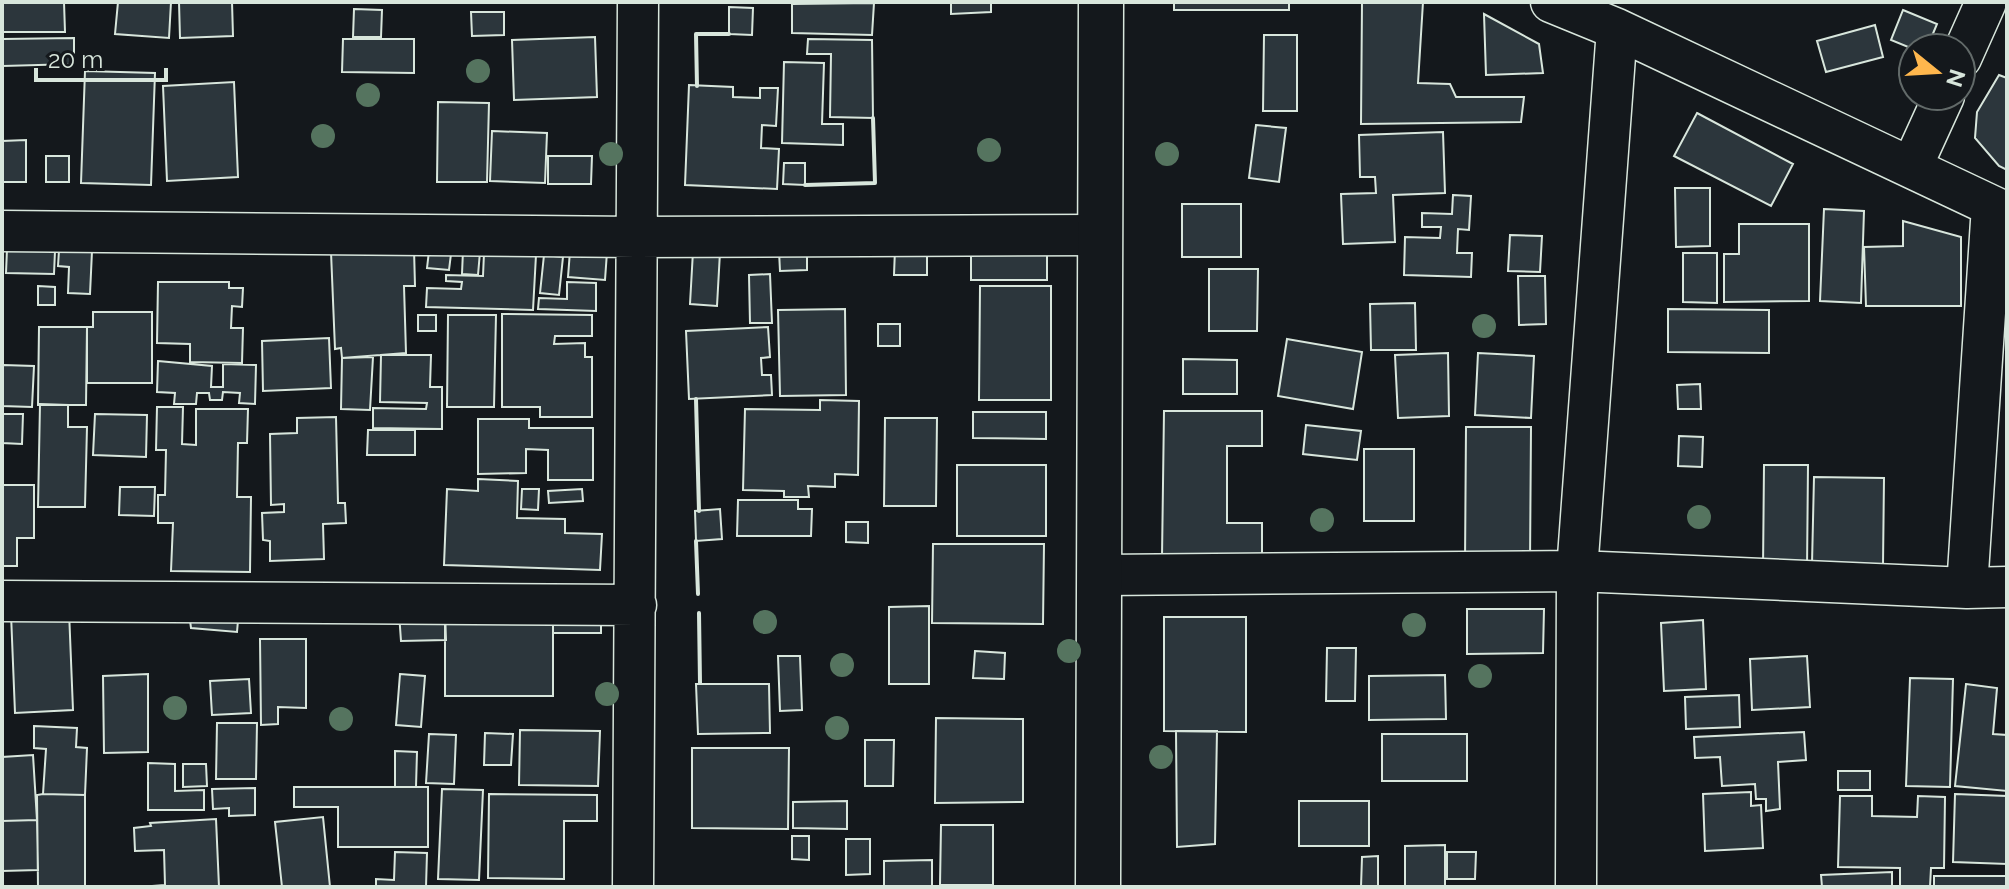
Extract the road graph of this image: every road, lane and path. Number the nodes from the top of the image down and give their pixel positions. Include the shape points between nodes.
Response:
1 (638, 2) edge
2 (1101, 2) edge
3 (1551, 2) edge
4 (1986, 2) edge
5 (1617, 29) junction
6 (1973, 32) edge
7 (1937, 112) edge
8 (1912, 166) junction
9 (1999, 210) edge
10 (2, 231) edge
11 (1101, 235) junction
12 (636, 237) junction
13 (1577, 571) junction
14 (1101, 575) junction
15 (2007, 587) edge
16 (1967, 588) junction
17 (2, 601) edge
18 (636, 605) junction
19 (633, 887) edge
20 (1098, 887) edge
21 (1576, 887) edge

1 - 12 street
2 - 11 street
3 - 5 street
4 - 6 street
5 - 8 street
5 - 13 street
7 - 8 street
8 - 9 street
9 - 16 street
10 - 12 street
11 - 12 street
11 - 14 street
12 - 18 street
13 - 14 street
13 - 16 street
13 - 21 street
14 - 20 street
15 - 16 street
17 - 18 street
18 - 19 street

